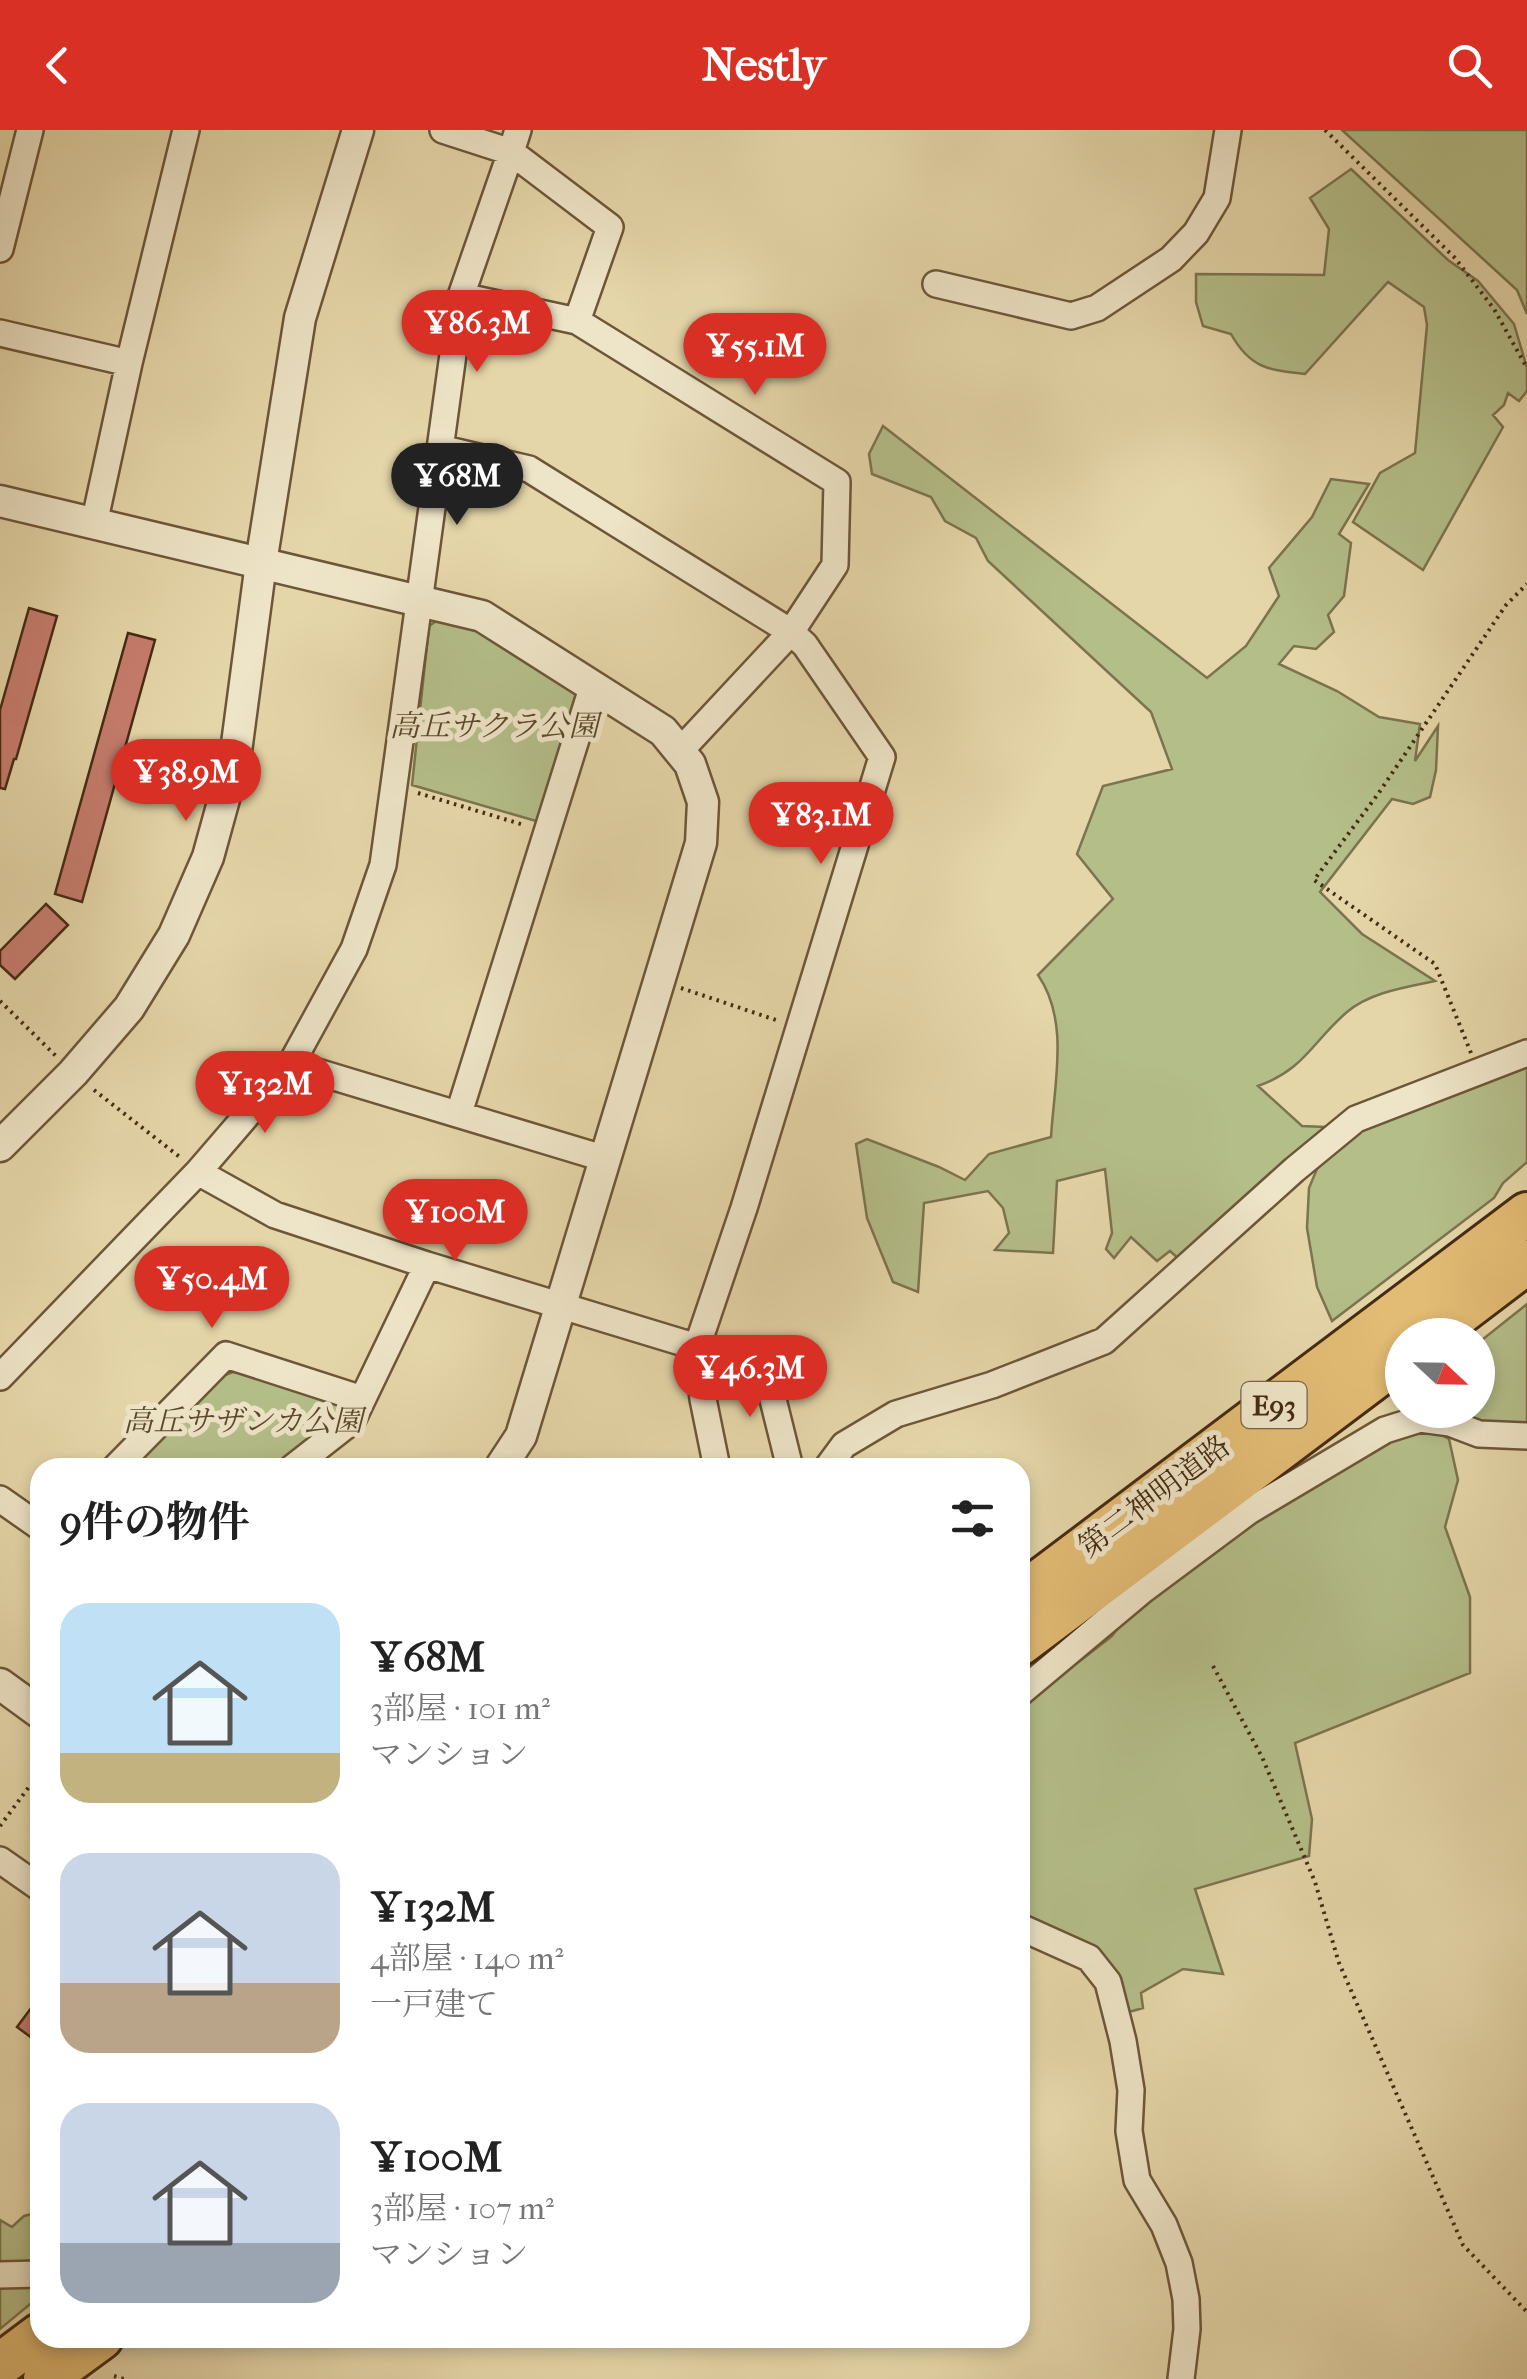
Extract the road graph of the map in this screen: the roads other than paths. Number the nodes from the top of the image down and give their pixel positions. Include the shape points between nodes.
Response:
1 (30, 130) edge
2 (186, 130) edge
3 (358, 130) edge
4 (442, 130) edge
5 (1228, 130) edge
6 (515, 141) edge
7 (4, 215) edge
8 (0, 250) edge
9 (936, 284) dead end
10 (461, 296) junction
11 (577, 322) junction
12 (0, 333) edge
13 (128, 363) junction
14 (440, 448) junction
15 (0, 501) edge
16 (94, 524) junction
17 (261, 563) junction
18 (419, 601) junction
19 (791, 632) junction
20 (593, 685) junction
21 (680, 751) junction
22 (1527, 1053) edge
23 (290, 1064) junction
24 (459, 1113) junction
25 (0, 1146) edge
26 (606, 1158) junction
27 (198, 1172) junction
28 (1527, 1214) edge
29 (1527, 1262) edge
30 (427, 1265) junction
31 (561, 1304) junction
32 (1453, 1318) edge
33 (697, 1347) junction
34 (763, 1360) dead end
35 (1385, 1369) edge
36 (0, 1377) edge
37 (362, 1399) junction
38 (1527, 1436) edge
39 (125, 1458) edge
40 (305, 1458) edge
41 (507, 1458) edge
42 (714, 1458) edge
43 (788, 1458) edge
44 (835, 1458) edge
45 (0, 1499) edge
46 (30, 1521) edge
47 (1030, 1588) edge
48 (1030, 1636) edge
49 (0, 1684) edge
50 (1030, 1685) edge
51 (30, 1706) edge
52 (0, 1860) edge
53 (30, 1881) edge
54 (1030, 1931) edge
55 (30, 2274) edge
56 (0, 2275) edge
57 (30, 2342) edge
58 (108, 2357) edge
59 (0, 2365) edge
60 (44, 2379) edge
61 (1181, 2379) edge

1 - 7 street
2 - 13 street
3 - 17 street via 300,318
4 - 6 street
5 - 9 street via 1217,198 1196,233 1171,259 1097,308 1071,316
6 - 10 street
6 - 11 street via 610,226
7 - 8 street
10 - 11 street
10 - 14 street
11 - 19 street via 837,482 835,565
12 - 13 street
13 - 16 street
14 - 18 street
14 - 19 street via 529,469
15 - 16 street
16 - 17 street
17 - 18 street
17 - 25 street via 235,759 208,857 174,935 129,1008
18 - 20 street via 482,616
18 - 23 street via 382,865 354,950
19 - 21 street
19 - 33 street via 882,757
20 - 21 street via 664,731
20 - 24 street
21 - 26 street via 702,802 701,843
22 - 44 street via 1356,1119 1104,1340 896,1414 844,1444
23 - 24 street
23 - 27 street
24 - 26 street
26 - 31 street
27 - 30 street via 275,1214
27 - 36 street
28 - 47 highway, 第二神明道路 / E93
29 - 32 highway
30 - 31 street
30 - 37 street
31 - 33 street
31 - 41 street via 521,1436
33 - 42 street
34 - 43 street
35 - 48 highway, 第二神明道路 / E93
37 - 39 street via 226,1355
37 - 40 street via 352,1421
38 - 50 street via 1479,1434 1420,1419 1385,1430 1248,1512
45 - 46 street
49 - 51 street
52 - 53 street
54 - 61 street via 1089,1958 1108,1982 1124,2041 1137,2180 1164,2225 1186,2299
55 - 56 street
57 - 59 highway
58 - 60 highway

